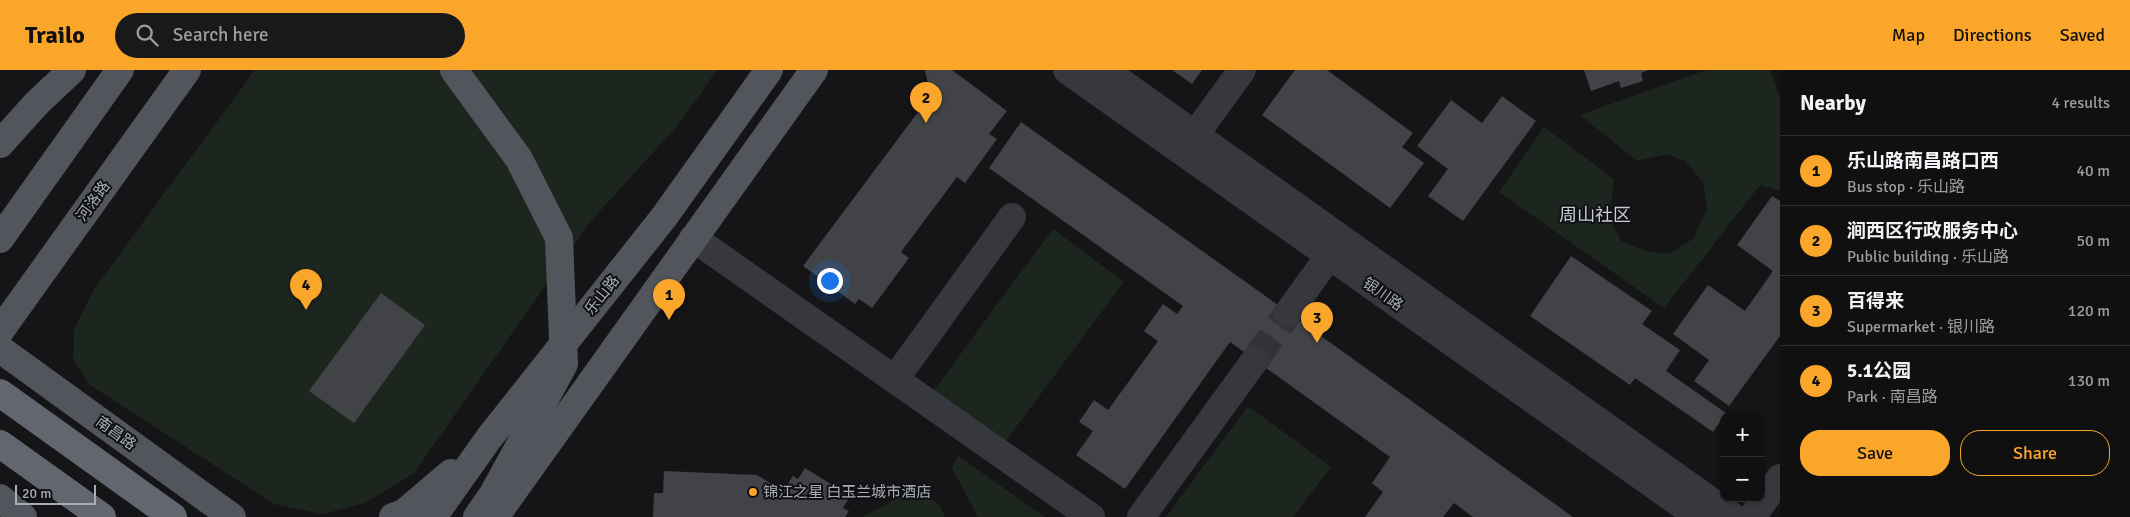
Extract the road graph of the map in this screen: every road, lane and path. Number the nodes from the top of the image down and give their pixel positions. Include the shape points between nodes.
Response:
1 (72, 70) edge
2 (120, 70) edge
3 (187, 70) edge
4 (454, 70) edge
5 (769, 70) edge
6 (814, 70) edge
7 (1066, 70) edge
8 (1104, 70) edge
9 (1242, 70) edge
10 (1188, 143) junction
11 (0, 144) edge
12 (1012, 217) dead end
13 (693, 238) junction
14 (0, 239) edge
15 (1336, 248) junction
16 (1288, 313) tunnel mouth
17 (0, 331) edge
18 (0, 350) edge
19 (1255, 360) tunnel mouth
20 (895, 379) junction
21 (0, 393) edge
22 (489, 438) junction
23 (0, 444) edge
24 (1780, 478) edge
25 (518, 485) junction
26 (0, 498) edge
27 (24, 517) edge
28 (102, 517) edge
29 (173, 517) edge
30 (232, 517) edge
31 (393, 517) edge
32 (433, 517) edge
33 (477, 517) edge
34 (495, 517) edge
35 (508, 517) edge
36 (1091, 517) edge
37 (1140, 517) edge
38 (1699, 517) edge
39 (1733, 517) edge
40 (1752, 517) edge

1 - 11 main road
2 - 14 main road
3 - 17 main road, 河洛路
4 - 33 main road, bridge via 518,159 559,238 564,364 493,494
5 - 22 main road, 乐山路 via 664,217
6 - 13 main road
7 - 10 street, 银川路
8 - 10 street, 银川路
9 - 10 street
10 - 15 street, 银川路
12 - 20 street
13 - 20 street
13 - 25 main road
15 - 16 street
15 - 38 street, 银川路
15 - 39 street, 银川路
18 - 30 main road, 南昌路
19 - 37 street
20 - 36 street
21 - 29 highway
22 - 31 main road via 404,513
22 - 32 main road, 乐山路
23 - 28 highway
24 - 40 street
25 - 34 main road
25 - 35 street
26 - 27 main road

